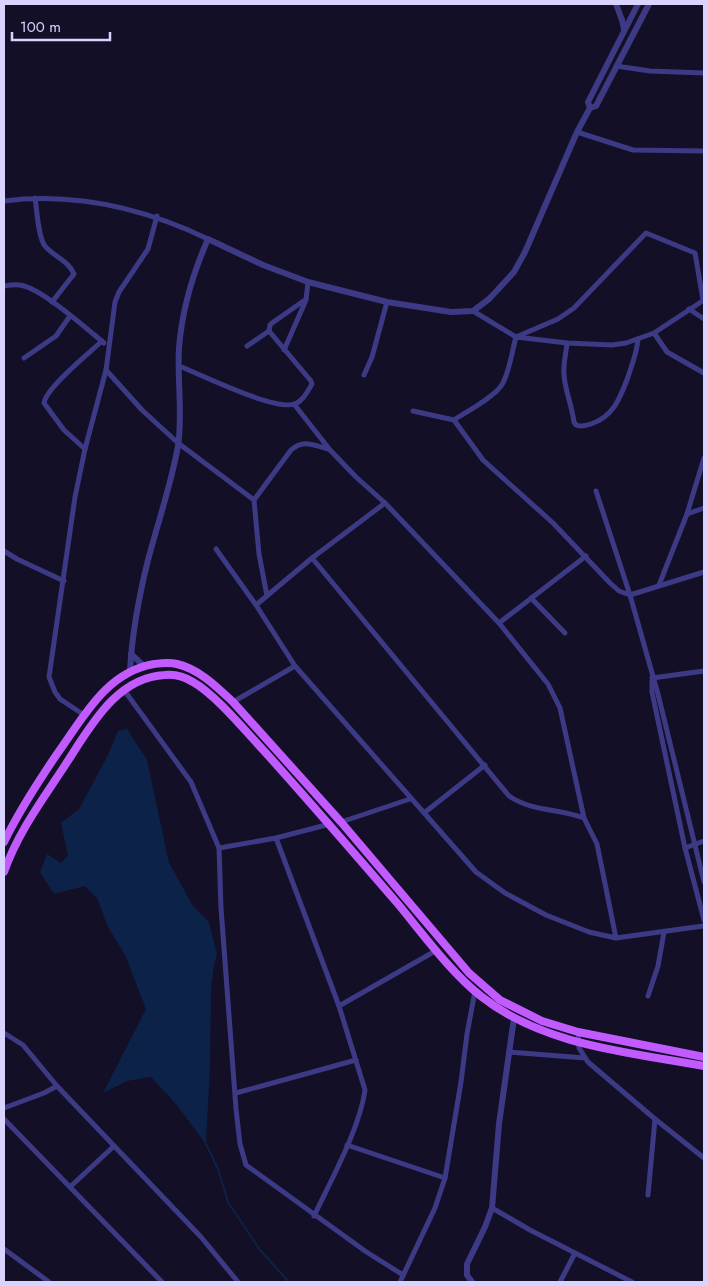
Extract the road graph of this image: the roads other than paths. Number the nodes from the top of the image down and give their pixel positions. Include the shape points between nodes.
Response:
1 (616, 4) edge
2 (638, 4) edge
3 (649, 4) edge
4 (624, 29) junction
5 (616, 66) junction
6 (704, 73) edge
7 (590, 108) junction
8 (577, 132) junction
9 (704, 151) edge
10 (35, 198) junction
11 (4, 201) edge
12 (157, 216) junction
13 (208, 239) junction
14 (308, 282) junction
15 (4, 286) edge
16 (306, 300) junction
17 (704, 300) edge
18 (52, 302) junction
19 (387, 302) junction
20 (689, 309) junction
21 (473, 311) junction
22 (70, 316) junction
23 (704, 319) edge
24 (269, 331) junction
25 (654, 333) junction
26 (516, 338) junction
27 (638, 340) junction
28 (102, 341) junction
29 (567, 343) junction
30 (108, 346) junction
31 (247, 346) dead end
32 (284, 350) junction
33 (24, 358) dead end
34 (179, 366) junction
35 (106, 370) junction
36 (704, 373) edge
37 (364, 375) dead end
38 (294, 404) junction
39 (413, 411) dead end
40 (454, 420) junction
41 (178, 443) junction
42 (85, 449) junction
43 (330, 450) junction
44 (704, 458) edge
45 (596, 491) dead end
46 (254, 500) junction
47 (385, 503) junction
48 (704, 508) edge
49 (687, 514) junction
50 (216, 549) dead end
51 (4, 551) edge
52 (586, 556) junction
53 (312, 558) junction
54 (704, 572) edge
55 (64, 581) junction
56 (659, 585) junction
57 (630, 594) junction
58 (267, 596) junction
59 (531, 598) junction
60 (256, 605) junction
61 (499, 623) junction
62 (565, 633) dead end
63 (131, 654) junction
64 (144, 666) junction
65 (294, 666) junction
66 (704, 671) edge
67 (130, 672) junction
68 (652, 678) junction
69 (124, 690) junction
70 (233, 702) junction
71 (84, 715) junction
72 (250, 722) junction
73 (241, 727) junction
74 (484, 765) junction
75 (410, 799) junction
76 (424, 813) junction
77 (584, 818) junction
78 (341, 822) junction
79 (330, 824) junction
80 (276, 838) junction
81 (704, 841) edge
82 (4, 842) edge
83 (695, 844) junction
84 (219, 848) junction
85 (685, 848) junction
86 (5, 863) edge
87 (4, 872) edge
88 (704, 882) edge
89 (704, 923) edge
90 (664, 932) junction
91 (616, 938) junction
92 (436, 950) junction
93 (475, 991) junction
94 (648, 996) dead end
95 (339, 1006) junction
96 (514, 1018) junction
97 (4, 1032) edge
98 (578, 1032) junction
99 (578, 1042) junction
100 (509, 1052) junction
101 (704, 1056) edge
102 (585, 1058) junction
103 (356, 1060) junction
104 (704, 1066) edge
105 (57, 1086) junction
106 (236, 1093) junction
107 (4, 1108) edge
108 (4, 1119) edge
109 (655, 1119) junction
110 (114, 1146) junction
111 (347, 1146) junction
112 (704, 1158) edge
113 (445, 1178) junction
114 (70, 1187) junction
115 (648, 1195) dead end
116 (492, 1208) junction
117 (314, 1216) junction
118 (4, 1249) edge
119 (575, 1253) junction
120 (402, 1275) junction
121 (49, 1282) edge
122 (162, 1282) edge
123 (238, 1282) edge
124 (400, 1282) edge
125 (472, 1282) edge
126 (560, 1282) edge
127 (632, 1282) edge

1 - 4 street
2 - 4 street
3 - 5 street
4 - 7 street via 588,102
5 - 6 street
5 - 7 street via 596,106
7 - 8 street
8 - 9 street via 633,150
8 - 21 street via 514,272
10 - 11 street
10 - 12 street via 105,203
10 - 18 street via 42,242 74,274
12 - 13 street
12 - 30 street via 148,249 114,302
13 - 14 street
13 - 34 street via 189,289
14 - 16 street
14 - 19 street
15 - 18 street via 29,287
16 - 24 street via 272,323
16 - 32 street
17 - 20 street
17 - 26 street via 695,253 648,232 574,308
18 - 22 street
19 - 21 street via 452,312
19 - 37 street
20 - 23 street
20 - 25 street
21 - 26 street
22 - 28 street
22 - 33 street via 56,336
24 - 31 street
24 - 32 street
25 - 27 street
25 - 36 street via 667,352
26 - 29 street
26 - 40 street via 501,386
27 - 29 street via 612,345
27 - 29 street via 636,356 616,405 600,421 580,427 574,422 564,376
28 - 30 street
28 - 42 street via 51,388 44,399 57,421
30 - 35 street
32 - 38 street via 312,384 302,400
34 - 38 street via 270,402
34 - 41 street
35 - 41 street via 135,403
35 - 42 street
38 - 43 street
39 - 40 street
40 - 52 street via 483,460
41 - 46 street
41 - 63 street via 142,588
42 - 55 street
43 - 46 street via 306,443 297,444
43 - 47 street
44 - 49 street
45 - 57 street
46 - 58 street
47 - 53 street
47 - 61 street
48 - 49 street
49 - 56 street
50 - 60 street
51 - 55 street
52 - 57 street via 619,591
52 - 59 street
53 - 58 street
53 - 74 street
54 - 56 street
55 - 71 street via 49,677 60,699
56 - 57 street
57 - 68 street
58 - 60 street
59 - 61 street
59 - 62 street
60 - 65 street
61 - 77 street via 548,684 560,708
63 - 64 street
63 - 67 street
64 - 67 main road
64 - 70 main road via 165,662 187,667
65 - 70 street
65 - 75 street
66 - 68 street
67 - 71 main road via 105,690
68 - 83 street
68 - 85 street via 652,692
69 - 73 main road via 152,676 181,676 204,689
69 - 84 street via 192,782
69 - 86 main road via 93,722
70 - 72 main road
71 - 82 main road via 28,798
72 - 73 main road
72 - 78 main road
73 - 79 main road
74 - 76 street
74 - 77 street via 509,796 519,803
75 - 76 street
75 - 78 street
76 - 91 street via 476,872 505,893 546,915 588,932
77 - 91 street via 597,844
78 - 98 main road via 484,988 530,1016
79 - 80 street
79 - 92 main road
80 - 84 street
80 - 95 street
81 - 83 street
83 - 85 street
83 - 88 street
84 - 106 street
85 - 89 street
86 - 87 main road
89 - 90 street
90 - 91 street
90 - 94 street
92 - 93 main road
92 - 95 street
93 - 96 main road
93 - 113 street
95 - 103 street
96 - 99 main road
96 - 100 street
97 - 105 street via 23,1045
98 - 99 street
98 - 101 main road
99 - 102 street
99 - 104 main road
100 - 102 street
100 - 116 street
102 - 109 street
103 - 106 street
103 - 111 street via 365,1090
105 - 107 street
105 - 110 street
106 - 117 street via 240,1144 246,1165
108 - 114 street
109 - 112 street
109 - 115 street
110 - 114 street
110 - 123 street via 201,1237
111 - 113 street
111 - 117 street
113 - 120 street via 435,1208
114 - 122 street
116 - 119 street
116 - 125 street via 467,1264 467,1275
117 - 120 street
118 - 121 street
119 - 126 street
119 - 127 street
120 - 124 street

